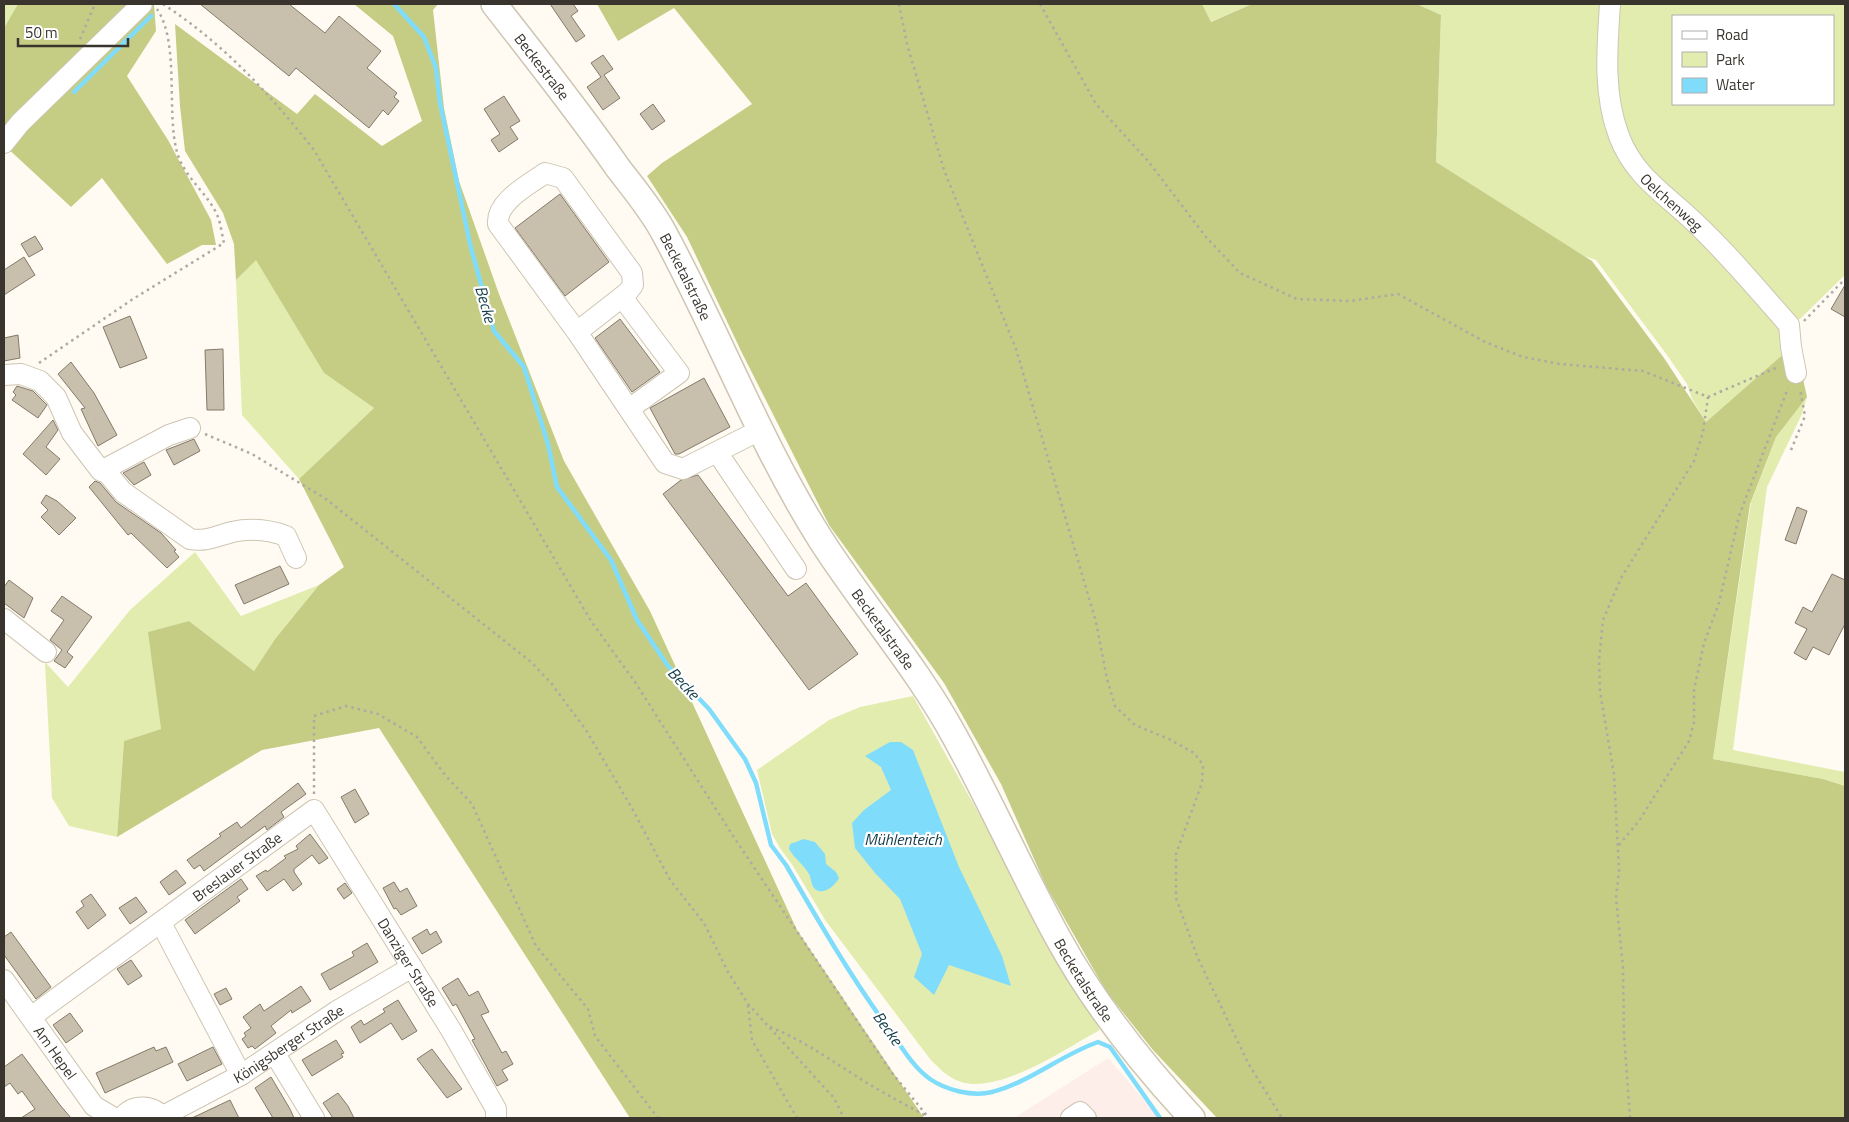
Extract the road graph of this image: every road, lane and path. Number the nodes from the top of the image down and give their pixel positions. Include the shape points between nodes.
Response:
1 (163, 4) edge
2 (494, 4) edge
3 (899, 4) edge
4 (1040, 4) edge
5 (1610, 4) edge
6 (148, 6) edge
7 (591, 129) joint
8 (4, 143) edge
9 (1845, 279) edge
10 (622, 297) junction
11 (1789, 325) junction
12 (577, 332) junction
13 (1795, 367) junction
14 (12, 374) edge
15 (1708, 397) junction
16 (629, 409) junction
17 (190, 428) joint
18 (760, 430) junction
19 (1791, 450) dead end
20 (717, 452) junction
21 (104, 469) junction
22 (296, 558) dead end
23 (796, 569) dead end
24 (4, 619) edge
25 (46, 652) dead end
26 (314, 810) junction
27 (1618, 846) junction
28 (161, 923) junction
29 (412, 967) junction
30 (4, 980) edge
31 (748, 1004) junction
32 (30, 1017) junction
33 (768, 1026) junction
34 (274, 1054) junction
35 (241, 1075) junction
36 (164, 1117) edge
37 (114, 1118) edge
38 (122, 1118) edge
39 (314, 1118) edge
40 (496, 1118) edge
41 (658, 1118) edge
42 (797, 1118) edge
43 (844, 1118) edge
44 (929, 1118) edge
45 (1071, 1118) edge
46 (1086, 1118) edge
47 (1192, 1118) edge
48 (1282, 1118) edge
49 (1630, 1118) edge

1 - 44 path via 240,63 314,150 591,621 636,682 735,839 892,1074
2 - 7 main road, Beckestraße
3 - 48 path via 944,170 1016,349 1091,604 1114,706 1135,725 1194,753 1203,765 1202,783 1176,854 1176,898 1197,956 1248,1063
4 - 15 path via 1096,104 1148,162 1206,237 1240,273 1297,299 1350,301 1398,294 1485,342 1522,357 1560,364 1643,371
5 - 11 street, Oelchenweg via 1607,75 1610,104 1619,137 1646,181 1690,218
6 - 8 street via 20,123
6 - 14 path via 158,11 168,37 177,153 188,175 218,216 224,243
7 - 18 main road, Becketalstraße via 662,229 717,334
9 - 11 path via 1800,325
10 - 12 street
10 - 12 street via 632,285 632,273 563,178 545,173 501,206 498,224
10 - 16 street via 679,373
11 - 13 street
12 - 16 street
13 - 15 path
13 - 19 path via 1805,416
13 - 27 path via 1739,516 1718,603 1702,652 1694,690 1694,722 1688,741 1639,821
14 - 21 street via 40,381 56,397 72,433 101,471
15 - 27 path via 1703,432 1694,461 1621,578 1603,620 1600,692 1614,774
16 - 20 street via 665,463 682,469
17 - 21 street via 169,435
17 - 31 path via 252,454 326,499 531,662 586,730 670,880 704,923
18 - 20 street
18 - 47 main road, Becketalstraße via 821,540 909,662 954,735 1059,940 1095,998 1152,1075
20 - 23 street
21 - 22 street via 123,492 190,539 201,541 240,531 274,532 286,536
24 - 25 street
26 - 28 street, Breslauer Straße
26 - 29 street, Danziger Straße
26 - 41 path via 314,716 346,706 378,714 417,737 472,804 536,946 588,1009 595,1036
27 - 49 path via 1616,898 1624,967 1624,1035
28 - 32 street, Breslauer Straße
28 - 35 street
29 - 34 street, Königsberger Straße via 337,1011
29 - 40 street, Danziger Straße via 496,1109
30 - 32 street, Am Hepel
31 - 33 path
31 - 42 path via 752,1040
32 - 37 street, Am Hepel via 94,1106
33 - 43 path via 834,1098
33 - 44 path via 788,1034
34 - 35 street, Königsberger Straße
34 - 39 street
35 - 36 street, Königsberger Straße
36 - 38 street via 148,1108 140,1108
45 - 46 street via 1080,1112

